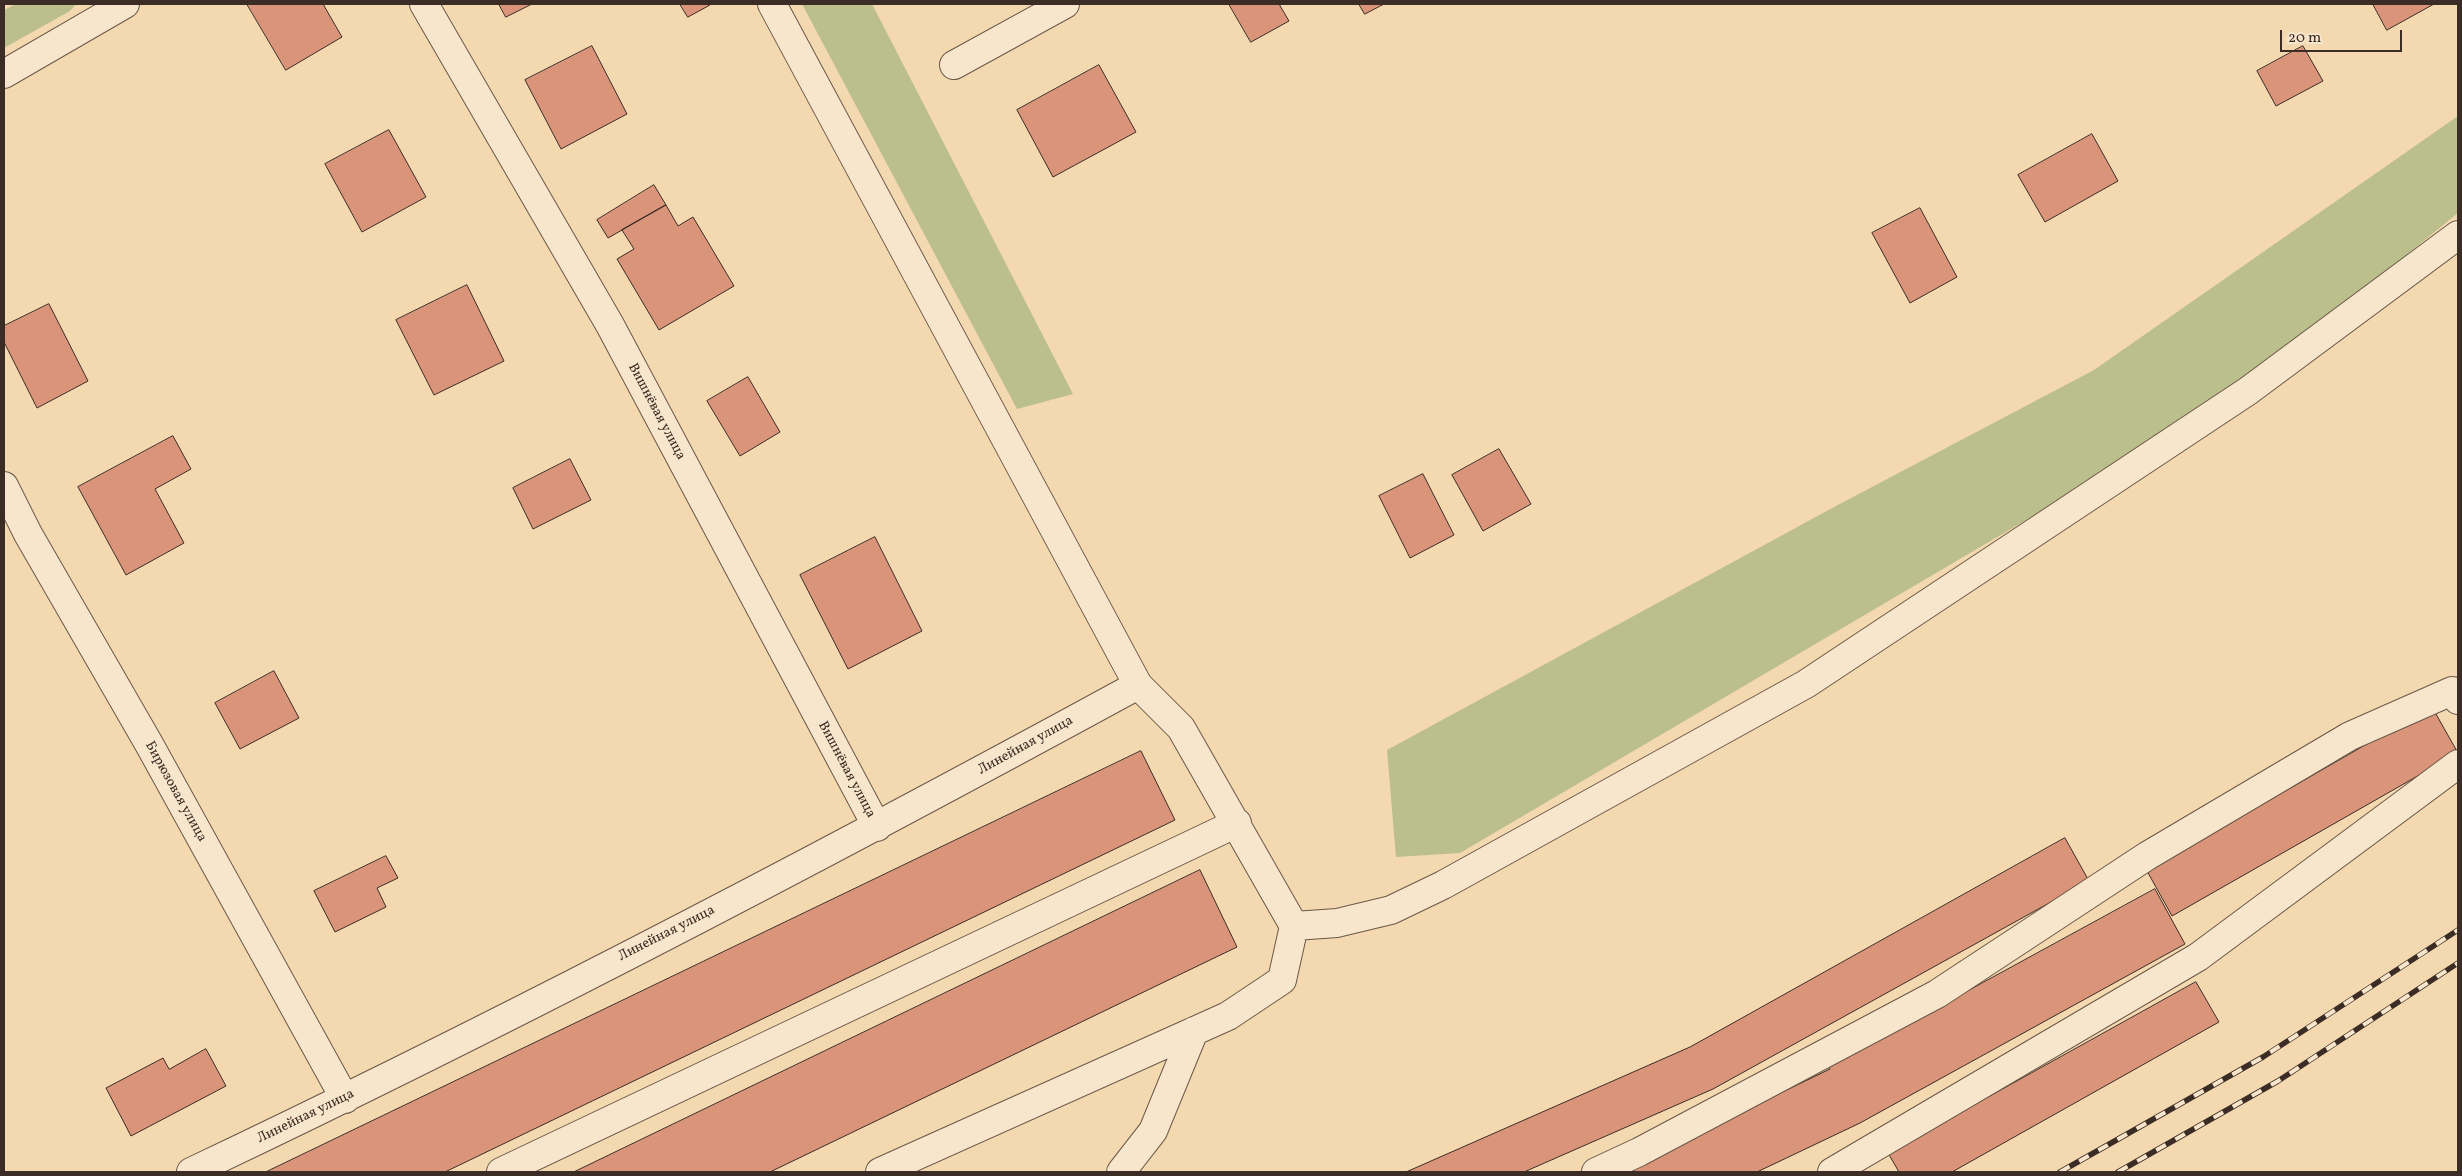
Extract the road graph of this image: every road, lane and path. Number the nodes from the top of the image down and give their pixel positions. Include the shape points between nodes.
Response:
1 (125, 4) edge
2 (424, 4) edge
3 (772, 4) edge
4 (1065, 4) edge
5 (954, 65) dead end
6 (4, 74) edge
7 (2458, 235) edge
8 (4, 486) edge
9 (1138, 686) junction
10 (2458, 700) edge
11 (2458, 764) edge
12 (1237, 823) junction
13 (877, 827) junction
14 (1294, 926) junction
15 (1194, 1031) junction
16 (345, 1100) junction
17 (191, 1172) edge
18 (501, 1172) edge
19 (880, 1172) edge
20 (1121, 1172) edge
21 (1596, 1172) edge
22 (1832, 1172) edge

1 - 6 street
2 - 13 street, Вишнёвая улица via 610,325
3 - 9 street
4 - 5 street
7 - 14 street via 2248,391 1806,684 1443,885 1391,910 1337,923
8 - 16 street, Бирюзовая улица
9 - 12 street via 1180,728
9 - 13 street, Линейная улица
10 - 21 street via 2452,691 2350,736 2147,856 1937,994
11 - 22 street via 2198,957
12 - 14 street
12 - 18 street
13 - 16 street, Линейная улица
14 - 15 street via 1282,980 1228,1016
15 - 19 street
15 - 20 street via 1154,1131
16 - 17 street, Линейная улица

